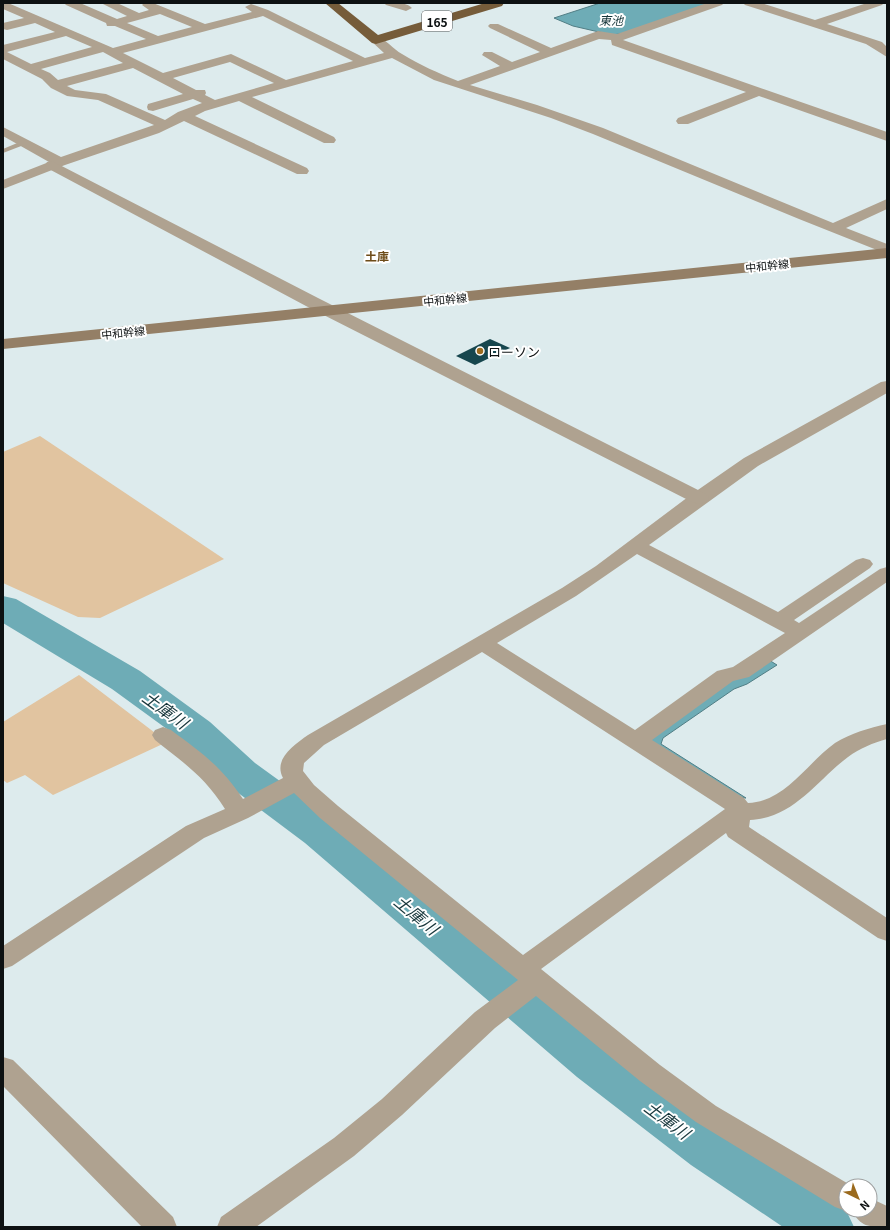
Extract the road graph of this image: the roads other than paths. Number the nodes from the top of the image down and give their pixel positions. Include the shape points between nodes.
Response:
1 (70, 3) edge
2 (107, 3) edge
3 (144, 3) edge
4 (239, 3) edge
5 (331, 3) edge
6 (391, 3) edge
7 (498, 3) edge
8 (718, 3) edge
9 (749, 3) edge
10 (878, 3) edge
11 (3, 5) edge
12 (35, 5) dead end
13 (406, 8) dead end
14 (161, 10) junction
15 (9, 11) edge
16 (264, 12) junction
17 (139, 17) junction
18 (36, 19) junction
19 (116, 23) junction
20 (815, 24) junction
21 (51, 25) junction
22 (7, 26) dead end
23 (494, 26) dead end
24 (204, 28) junction
25 (22, 33) dead end
26 (70, 33) junction
27 (618, 38) junction
28 (157, 40) junction
29 (376, 40) junction
30 (884, 47) edge
31 (3, 49) edge
32 (36, 49) junction
33 (112, 52) junction
34 (551, 52) junction
35 (393, 54) junction
36 (488, 55) dead end
37 (8, 56) edge
38 (70, 57) junction
39 (364, 62) junction
40 (133, 64) junction
41 (247, 66) junction
42 (510, 66) junction
43 (29, 68) junction
44 (148, 72) junction
45 (266, 74) junction
46 (50, 80) junction
47 (244, 80) dead end
48 (162, 84) junction
49 (285, 84) junction
50 (458, 85) junction
51 (177, 86) junction
52 (215, 88) dead end
53 (758, 92) junction
54 (72, 93) junction
55 (194, 94) junction
56 (240, 96) junction
57 (207, 106) junction
58 (222, 118) dead end
59 (175, 119) junction
60 (683, 121) dead end
61 (3, 131) edge
62 (887, 137) edge
63 (328, 140) dead end
64 (25, 143) junction
65 (3, 151) edge
66 (56, 164) junction
67 (302, 171) dead end
68 (3, 185) edge
69 (887, 203) edge
70 (834, 228) junction
71 (884, 247) edge
72 (312, 302) junction
73 (332, 311) junction
74 (3, 333) edge
75 (3, 344) edge
76 (886, 388) edge
77 (699, 498) junction
78 (636, 546) junction
79 (863, 564) dead end
80 (887, 573) edge
81 (779, 621) junction
82 (800, 632) junction
83 (482, 643) junction
84 (887, 732) edge
85 (163, 735) dead end
86 (636, 740) junction
87 (296, 781) junction
88 (239, 812) junction
89 (738, 812) junction
90 (887, 930) edge
91 (3, 959) edge
92 (529, 975) junction
93 (3, 1068) edge
94 (838, 1193) edge
95 (878, 1217) edge
96 (887, 1222) edge
97 (162, 1227) edge
98 (232, 1227) edge

1 - 19 street
2 - 17 street
3 - 14 street
4 - 16 street
5 - 29 highway
6 - 13 street
7 - 29 highway, 165
8 - 27 street
9 - 20 street
10 - 20 street
11 - 15 street
12 - 15 street
14 - 17 street
14 - 24 street
15 - 18 street
16 - 24 street
16 - 39 street
17 - 19 street
18 - 21 street
18 - 22 street
19 - 26 street
19 - 28 street
20 - 30 street
21 - 25 street
21 - 26 street
23 - 34 street
24 - 28 street
26 - 32 street
26 - 33 street
27 - 34 street via 598,35
27 - 53 street via 616,42
28 - 33 street
29 - 35 street
31 - 32 street
32 - 37 street
32 - 38 street via 53,48
33 - 38 street
33 - 40 street
33 - 46 street
34 - 42 street
35 - 39 street
35 - 50 street
36 - 42 street
37 - 43 street
38 - 43 street
39 - 49 street
40 - 44 street
40 - 46 street
41 - 45 street
41 - 48 street via 231,58
41 - 51 street
42 - 50 street
43 - 46 street
44 - 48 street
44 - 54 street
45 - 47 street
45 - 49 street
46 - 54 street
48 - 51 street
49 - 56 street
50 - 70 street via 557,115
51 - 55 street
52 - 55 street
53 - 60 street
53 - 62 street
54 - 59 street via 102,97
55 - 57 street
55 - 59 street via 147,104
56 - 57 street
56 - 63 street
57 - 58 street
57 - 59 street
59 - 66 street
59 - 67 street
61 - 64 street
64 - 65 lane
64 - 66 street
66 - 68 street
66 - 72 street
69 - 70 street
70 - 71 street
71 - 72 main road, 中和幹線
71 - 73 main road, 中和幹線
72 - 73 street
72 - 74 main road, 中和幹線
73 - 75 main road, 中和幹線
73 - 77 street
76 - 77 street via 751,462
77 - 78 street
78 - 81 street
78 - 83 street via 569,592
79 - 81 street
80 - 82 street
81 - 82 street
82 - 86 street via 740,672 725,676
83 - 86 street
83 - 87 street via 316,740 299,753 290,767
84 - 89 street via 851,744 839,752 809,782 786,800 752,813
85 - 88 street via 205,767 221,784
86 - 89 street via 736,804
87 - 88 street
87 - 92 street via 329,812
88 - 91 street via 195,832
89 - 90 street via 737,831
89 - 92 street
92 - 94 street via 650,1073 706,1114
92 - 98 street via 392,1107 344,1147
93 - 97 street
95 - 96 street

